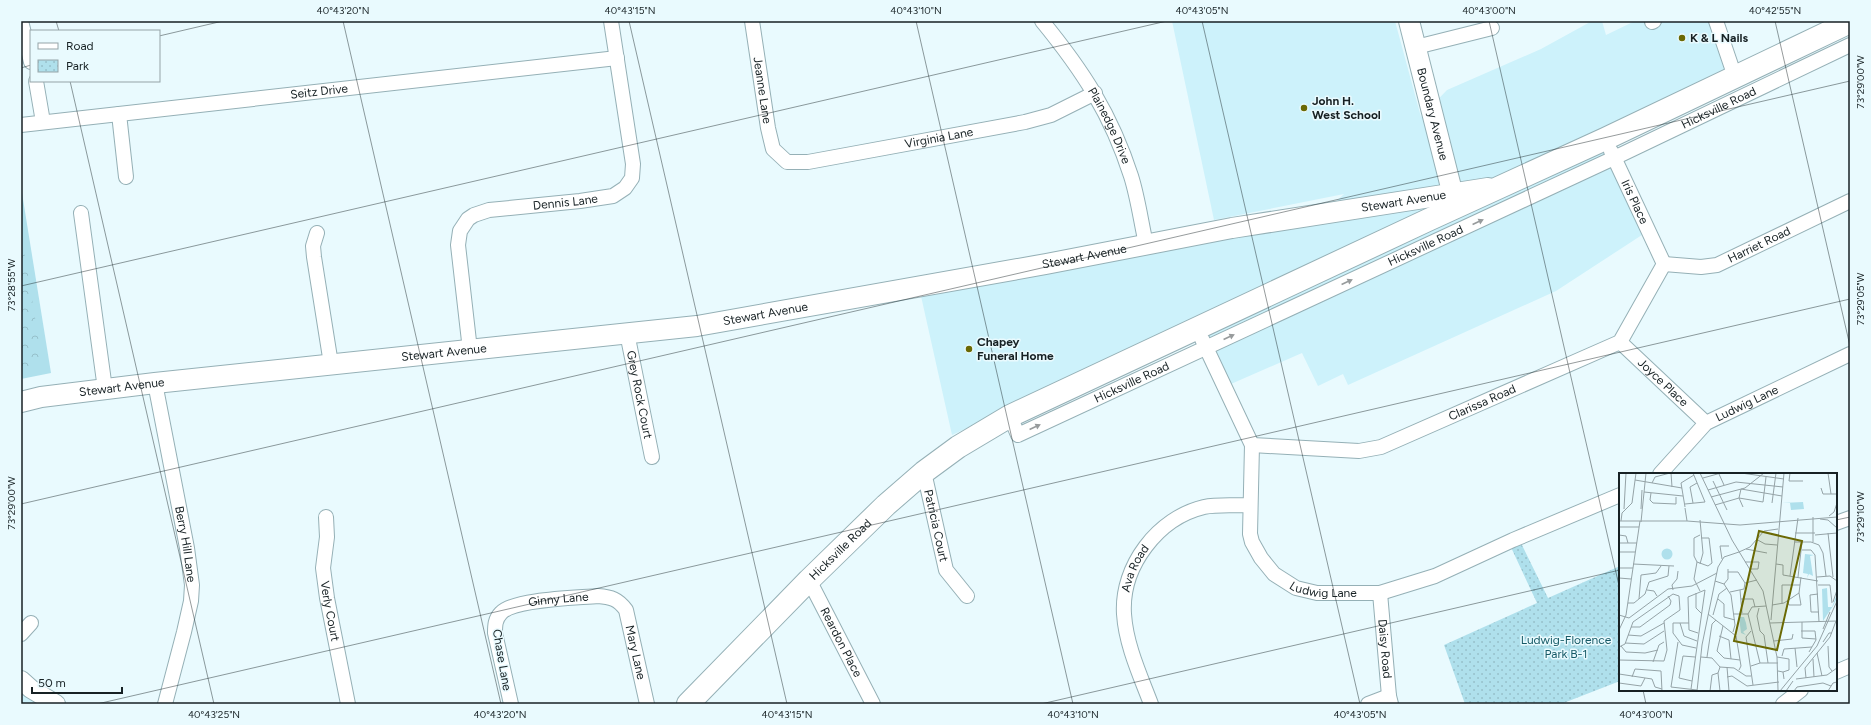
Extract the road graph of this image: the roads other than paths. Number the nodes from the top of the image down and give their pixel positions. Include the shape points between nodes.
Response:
1 (21, 21) edge
2 (612, 21) edge
3 (752, 21) edge
4 (1042, 21) edge
5 (1409, 21) edge
6 (1716, 21) edge
7 (1850, 22) edge
8 (1492, 28) dead end
9 (1850, 45) edge
10 (1416, 46) junction
11 (30, 58) edge
12 (617, 58) junction
13 (1735, 77) junction
14 (36, 82) edge
15 (1095, 93) junction
16 (119, 114) junction
17 (43, 122) junction
18 (21, 125) edge
19 (1610, 149) junction
20 (779, 156) joint
21 (126, 177) dead end
22 (1455, 201) junction
23 (1850, 201) edge
24 (81, 213) dead end
25 (317, 233) dead end
26 (1146, 244) junction
27 (1664, 264) junction
28 (627, 333) junction
29 (1201, 339) junction
30 (1620, 342) junction
31 (470, 350) junction
32 (1850, 354) edge
33 (331, 364) junction
34 (155, 383) junction
35 (105, 389) junction
36 (21, 402) edge
37 (1706, 423) junction
38 (1252, 445) junction
39 (652, 457) dead end
40 (924, 472) junction
41 (1661, 473) edge
42 (1619, 495) edge
43 (1249, 505) junction
44 (326, 517) dead end
45 (1850, 518) edge
46 (1837, 523) edge
47 (809, 580) junction
48 (1380, 593) junction
49 (966, 596) dead end
50 (620, 602) joint
51 (499, 616) joint
52 (31, 623) dead end
53 (21, 634) edge
54 (1850, 666) edge
55 (1837, 672) edge
56 (21, 680) edge
57 (1800, 691) edge
58 (1390, 700) edge
59 (56, 704) edge
60 (165, 704) edge
61 (348, 704) edge
62 (510, 704) edge
63 (647, 704) edge
64 (688, 704) edge
65 (873, 704) edge
66 (1151, 704) edge
67 (1368, 704) edge
68 (1783, 704) edge

1 - 11 street
2 - 12 street, Dennis Lane
3 - 20 street, Jeanne Lane via 768,128 773,149
4 - 15 street, Plainedge Drive via 1071,56
5 - 10 main road, Boundary Avenue
6 - 13 street
7 - 13 main road, Hicksville Road
8 - 10 street
9 - 19 street, Hicksville Road
10 - 22 main road, Boundary Avenue
12 - 16 street, Seitz Drive
12 - 31 street, Dennis Lane via 633,164 632,178 625,188 612,196 580,202 489,210 468,219 460,231 458,245
13 - 19 main road, Hicksville Road
14 - 17 street
15 - 20 street, Virginia Lane via 1051,115 1025,122 808,162 787,162
15 - 26 street, Plainedge Drive via 1116,135 1131,177
16 - 17 street, Seitz Drive
16 - 21 street
17 - 18 street, Seitz Drive
19 - 22 main road, Hicksville Road
19 - 27 street, Iris Place
29 -> 19 street, Hicksville Road
22 - 26 main road, Stewart Avenue via 1232,228
22 - 29 main road, Hicksville Road
23 - 27 street, Harriet Road via 1717,265 1701,267
24 - 35 street
25 - 33 street via 313,246 314,256
26 - 28 main road, Stewart Avenue via 765,315 697,326
27 - 30 street
28 - 31 main road, Stewart Avenue
28 - 39 street, Grey Rock Court
29 - 38 street, Ludwig Lane
29 - 40 main road, Hicksville Road via 1092,377 1010,416 958,447
30 - 37 street, Joyce Place
30 - 38 street, Clarissa Road via 1381,447 1359,451
31 - 33 main road, Stewart Avenue
32 - 37 street, Ludwig Lane
33 - 34 main road, Stewart Avenue
34 - 35 main road, Stewart Avenue
34 - 60 street, Berry Hill Lane via 192,585 184,632
35 - 36 main road, Stewart Avenue
37 - 41 street, Ludwig Lane
38 - 43 street, Ludwig Lane
40 - 47 main road, Hicksville Road
40 - 49 street, Patricia Court via 946,570
42 - 48 street, Ludwig Lane via 1435,576
43 - 48 street, Ludwig Lane via 1252,542 1274,574 1296,588 1317,593
43 - 66 street, Ava Road via 1204,507 1184,514 1162,528 1147,544 1133,567 1124,600 1124,614 1129,644
44 - 61 street, Verly Court via 324,568
45 - 46 street
47 - 64 main road, Hicksville Road
47 - 65 street, Reardon Place
48 - 58 street, Daisy Road
50 - 51 street, Ginny Lane via 611,597 598,596 515,604
50 - 63 street, Mary Lane via 626,610
51 - 62 street, Chase Lane via 495,622 495,633
52 - 53 street
54 - 55 street
56 - 59 street
57 - 68 street
58 - 67 street

